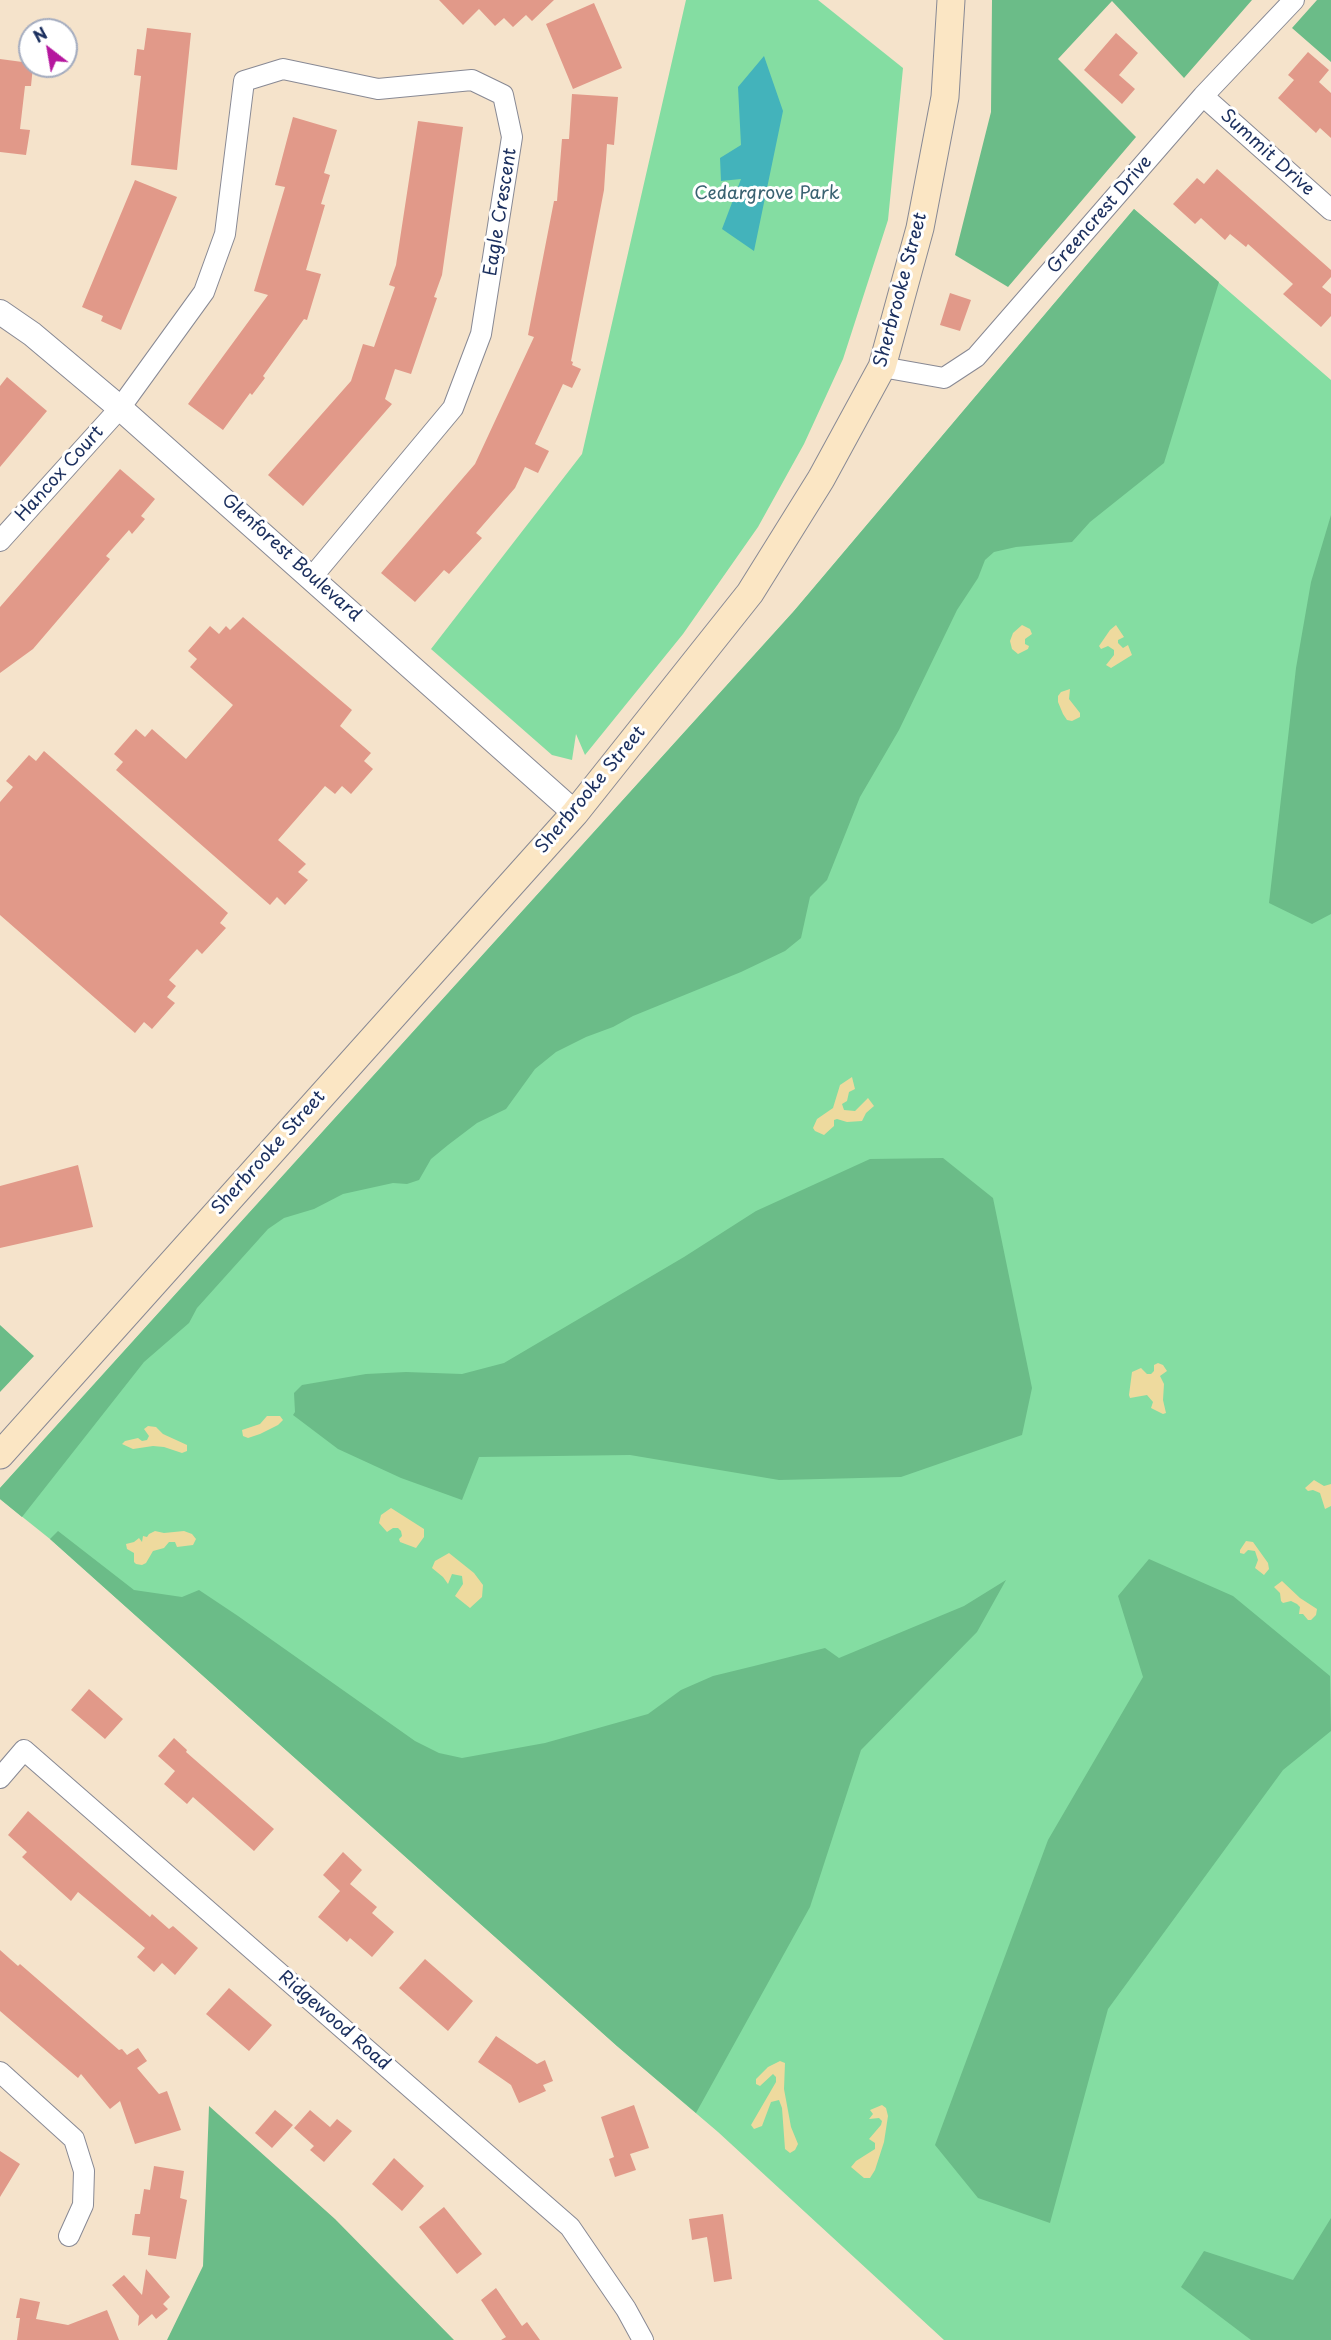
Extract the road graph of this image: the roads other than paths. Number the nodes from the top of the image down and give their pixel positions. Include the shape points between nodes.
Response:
1 (951, 0) edge
2 (1294, 0) edge
3 (1203, 96) junction
4 (1331, 210) edge
5 (0, 312) edge
6 (882, 367) junction
7 (120, 408) junction
8 (0, 540) edge
9 (312, 577) junction
10 (575, 813) junction
11 (0, 1455) edge
12 (0, 1778) edge
13 (0, 2072) edge
14 (69, 2236) dead end
15 (643, 2340) edge

1 - 6 main road, Sherbrooke Street via 945,97 922,217
2 - 3 street, Greencrest Drive
3 - 4 street, Summit Drive
3 - 6 street, Greencrest Drive via 976,357 944,378
5 - 7 street, Glenforest Boulevard
6 - 10 main road, Sherbrooke Street via 821,479 750,593
7 - 8 street, Hancox Court
7 - 9 street, Glenforest Boulevard
7 - 9 street, Eagle Crescent via 204,292 225,234 244,81 283,69 378,89 472,80 503,95 512,136 497,238 481,334 453,408
9 - 10 street, Glenforest Boulevard
10 - 11 main road, Sherbrooke Street
12 - 15 street, Ridgewood Road via 24,1750 570,2227
13 - 14 street via 74,2139 84,2171 82,2205

